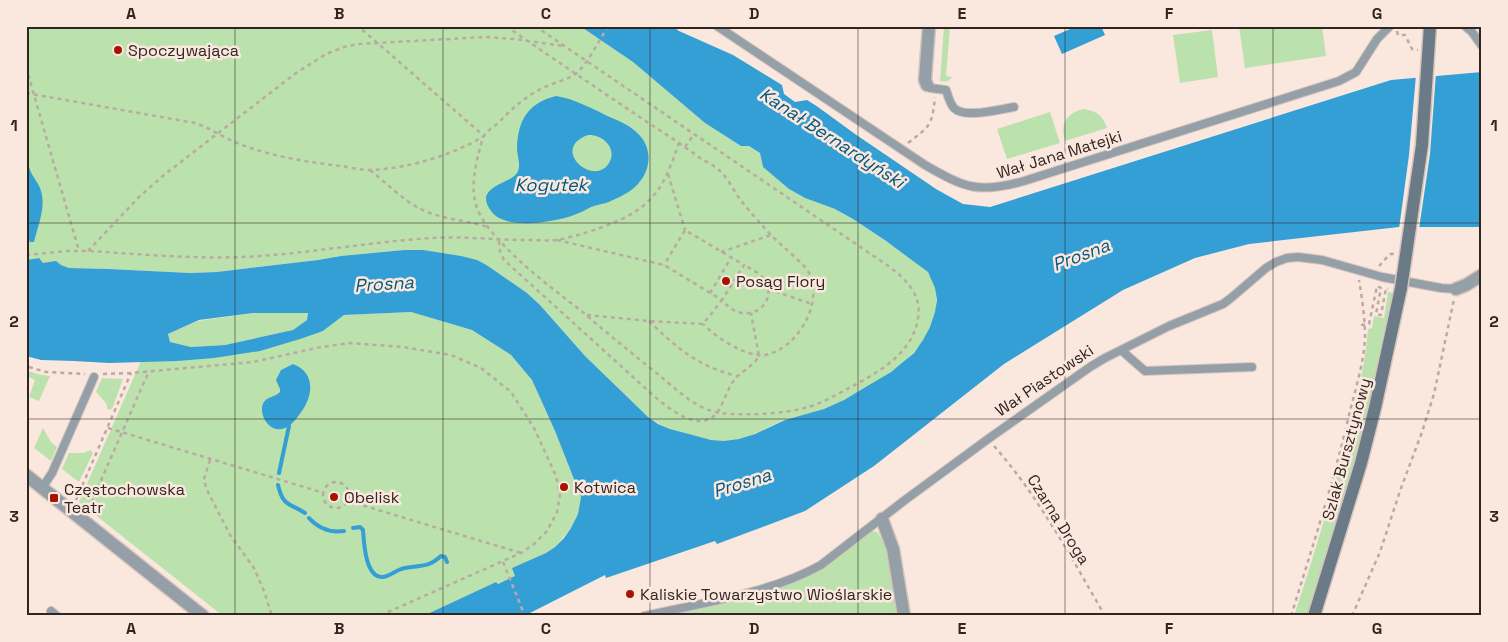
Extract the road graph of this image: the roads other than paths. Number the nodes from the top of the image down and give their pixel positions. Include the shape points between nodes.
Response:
1 (717, 26) edge
2 (929, 26) edge
3 (1390, 26) edge
4 (1465, 26) edge
5 (1430, 27) edge
6 (1482, 46) edge
7 (931, 87) joint
8 (1014, 107) dead end
9 (1482, 275) edge
10 (1456, 288) joint
11 (1120, 350) junction
12 (1252, 367) dead end
13 (95, 376) road end
14 (26, 476) edge
15 (42, 488) junction
16 (882, 519) junction
17 (660, 614) edge
18 (203, 616) edge
19 (644, 616) edge
20 (904, 616) edge
21 (1314, 616) edge

1 - 3 lane, Wał Jana Matejki via 939,173 967,186 986,189 1010,185 1339,81 1356,72 1377,39
2 - 7 street via 925,80
4 - 6 lane
5 - 21 main road, Szlak Bursztynowy via 1424,54 1422,145 1408,247 1385,365 1344,524
7 - 8 lane via 946,90 952,105 960,112
9 - 10 street, Wał Piastowski
10 - 11 lane, Wał Piastowski via 1382,277 1310,258 1287,258 1266,268 1223,304
11 - 12 lane via 1145,371
11 - 16 lane, Wał Piastowski via 1090,367 988,439
13 - 15 lane via 52,473
14 - 15 street
15 - 18 street
16 - 17 lane, Wał Piastowski via 821,566 805,574 762,589
16 - 20 street via 897,564
17 - 19 lane, Wał Piastowski

